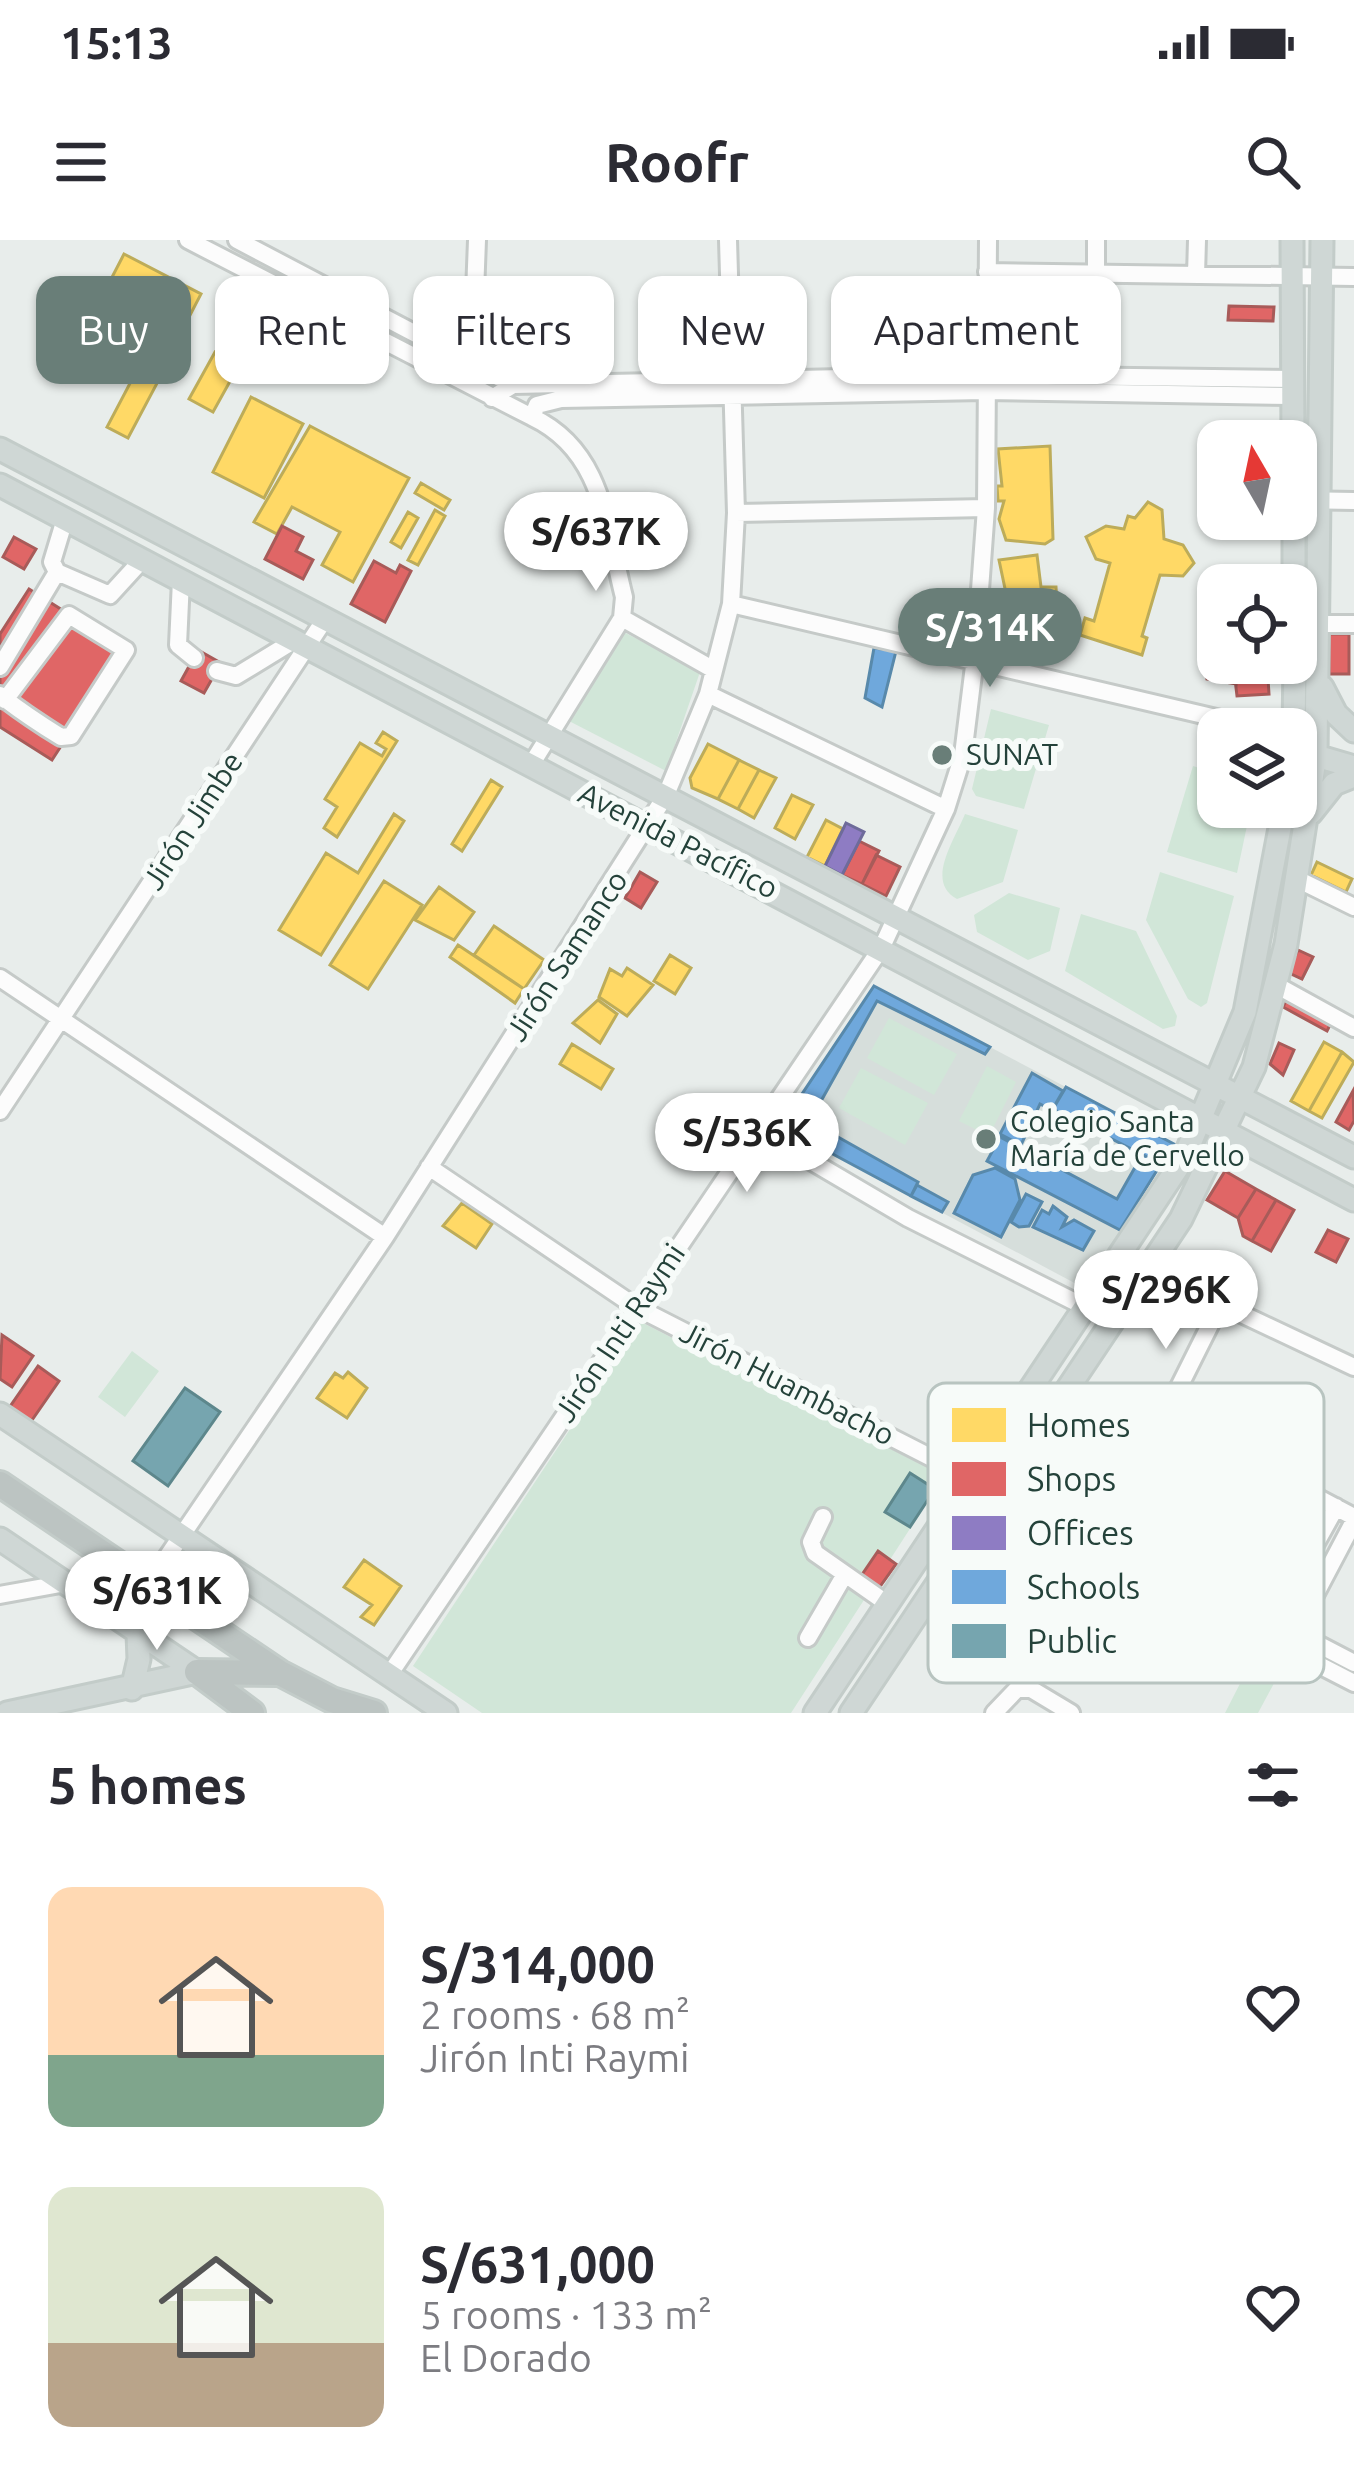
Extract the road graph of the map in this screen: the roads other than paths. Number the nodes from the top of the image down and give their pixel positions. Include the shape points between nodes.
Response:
1 (188, 240) edge
2 (237, 240) edge
3 (477, 240) edge
4 (728, 240) edge
5 (988, 240) edge
6 (1096, 240) edge
7 (1197, 240) edge
8 (1292, 240) edge
9 (1322, 240) edge
10 (266, 248) edge
11 (988, 272) junction
12 (1096, 272) junction
13 (1196, 275) junction
14 (255, 276) edge
15 (476, 276) edge
16 (988, 276) edge
17 (1292, 277) junction
18 (1321, 277) junction
19 (1354, 277) edge
20 (413, 330) edge
21 (389, 345) edge
22 (920, 384) edge
23 (984, 384) edge
24 (1061, 384) edge
25 (513, 385) joint
26 (469, 386) joint
27 (729, 387) junction
28 (1293, 387) junction
29 (492, 398) junction
30 (532, 417) junction
31 (1293, 420) edge
32 (0, 449) edge
33 (0, 485) edge
34 (1317, 500) edge
35 (1322, 500) junction
36 (1354, 501) edge
37 (986, 508) junction
38 (736, 513) junction
39 (65, 519) junction
40 (142, 560) junction
41 (57, 572) junction
42 (182, 580) junction
43 (731, 604) junction
44 (622, 618) junction
45 (323, 622) junction
46 (1318, 624) junction
47 (1354, 624) edge
48 (302, 644) junction
49 (194, 658) dead end
50 (975, 658) junction
51 (0, 667) edge
52 (714, 670) junction
53 (217, 671) dead end
54 (1320, 681) junction
55 (708, 694) junction
56 (3, 698) edge
57 (1310, 708) edge
58 (1197, 713) edge
59 (553, 736) junction
60 (1354, 736) edge
61 (1317, 737) edge
62 (1317, 746) edge
63 (531, 765) junction
64 (1354, 767) edge
65 (1354, 776) edge
66 (666, 796) junction
67 (1317, 804) edge
68 (946, 809) junction
69 (651, 827) junction
70 (1280, 828) edge
71 (1304, 828) edge
72 (1297, 879) junction
73 (1354, 907) edge
74 (900, 917) junction
75 (882, 947) junction
76 (0, 978) edge
77 (1276, 985) junction
78 (62, 1020) junction
79 (1354, 1028) edge
80 (1219, 1082) junction
81 (1242, 1094) junction
82 (0, 1111) edge
83 (1204, 1117) junction
84 (1226, 1129) junction
85 (760, 1131) junction
86 (1354, 1157) edge
87 (429, 1167) junction
88 (1354, 1200) edge
89 (386, 1237) junction
90 (636, 1307) junction
91 (1087, 1308) junction
92 (1354, 1367) edge
93 (1034, 1383) edge
94 (1071, 1383) edge
95 (1179, 1383) edge
96 (0, 1414) edge
97 (928, 1456) edge
98 (0, 1484) edge
99 (1324, 1501) edge
100 (1336, 1507) junction
101 (824, 1517) dead end
102 (1354, 1519) edge
103 (1324, 1529) edge
104 (182, 1538) junction
105 (928, 1538) edge
106 (0, 1539) edge
107 (912, 1562) junction
108 (928, 1572) edge
109 (844, 1576) junction
110 (1324, 1576) edge
111 (66, 1583) junction
112 (148, 1585) junction
113 (0, 1594) edge
114 (928, 1594) edge
115 (885, 1602) junction
116 (138, 1634) junction
117 (808, 1638) dead end
118 (1324, 1648) edge
119 (1354, 1663) edge
120 (1324, 1667) edge
121 (197, 1672) junction
122 (280, 1673) junction
123 (389, 1675) junction
124 (1354, 1683) edge
125 (132, 1689) junction
126 (336, 1706) edge
127 (48, 1710) edge
128 (7, 1713) edge
129 (252, 1713) edge
130 (374, 1713) edge
131 (446, 1713) edge
132 (815, 1713) edge
133 (850, 1713) edge
134 (994, 1713) edge
135 (1071, 1713) edge

1 - 14 street
2 - 10 street
3 - 15 street
4 - 27 street, Jirón Samanco
5 - 11 street, Jirón Inti Raymi
6 - 12 street
7 - 13 street
8 - 17 main road
9 - 18 main road
10 - 20 street
11 - 12 street
11 - 16 street, Jirón Inti Raymi
12 - 13 street
13 - 17 street
17 - 18 street
17 - 28 main road
18 - 19 street
18 - 35 main road
21 - 26 street
22 - 27 street
23 - 37 street, Jirón Inti Raymi
24 - 28 street
25 - 27 street
25 - 29 street
26 - 29 street
27 - 30 street via 561,399 537,405
27 - 38 street, Jirón Samanco
28 - 31 main road
29 - 30 street
30 - 44 street via 574,443 587,464 625,597
32 - 45 main road, Avenida Pacífico
33 - 39 main road, Avenida Pacífico
34 - 35 street
35 - 36 street
35 - 46 main road
37 - 38 street
37 - 50 street, Jirón Inti Raymi
38 - 43 street, Jirón Samanco
39 - 40 main road, Avenida Pacífico
39 - 41 street via 52,562
40 - 41 street via 110,595
40 - 42 main road, Avenida Pacífico
41 - 51 street
42 - 48 main road, Avenida Pacífico
42 - 49 street via 178,645
43 - 50 street
43 - 52 street, Jirón Samanco
44 - 52 street
44 - 59 street
45 - 48 street, Jirón Jimbe
45 - 59 main road, Avenida Pacífico
46 - 47 street
46 - 54 main road
48 - 53 street via 236,676
48 - 63 main road, Avenida Pacífico
48 - 78 street, Jirón Jimbe
50 - 58 street
50 - 68 street, Jirón Inti Raymi via 963,754
52 - 55 street, Jirón Samanco
54 - 57 main road
54 - 60 main road
55 - 66 street, Jirón Samanco
55 - 68 street
56 - 56 street via 69,615 124,647 71,736
59 - 63 street
59 - 66 main road, Avenida Pacífico
60 - 61 main road
62 - 64 main road
63 - 69 main road, Avenida Pacífico
65 - 67 main road
66 - 69 street, Jirón Samanco
66 - 74 main road, Avenida Pacífico
68 - 74 street, Jirón Inti Raymi
69 - 75 main road, Avenida Pacífico
69 - 87 street, Jirón Samanco
70 - 80 main road via 1255,972
71 - 72 main road
72 - 73 street
72 - 77 main road
74 - 75 street, Jirón Inti Raymi
74 - 80 main road, Avenida Pacífico
75 - 83 main road, Avenida Pacífico
75 - 85 street, Jirón Inti Raymi
76 - 78 street
77 - 79 street
77 - 81 main road
78 - 82 street, Jirón Jimbe
78 - 89 street
80 - 81 main road, Avenida Pacífico
80 - 83 main road
81 - 84 main road
81 - 86 main road, Avenida Pacífico
83 - 84 main road, Avenida Pacífico
83 - 91 main road
84 - 88 main road, Avenida Pacífico
84 - 94 main road via 1181,1219
85 - 90 street, Jirón Inti Raymi
85 - 91 street via 908,1218
87 - 89 street, Jirón Samanco
87 - 90 street, Jirón Huambacho
89 - 104 street, Jirón Samanco
90 - 97 street, Jirón Huambacho
90 - 123 street, Jirón Inti Raymi
91 - 93 main road
92 - 95 street via 1231,1309 1213,1319
96 - 104 main road
98 - 112 highway
99 - 100 street
100 - 102 street
100 - 103 street
101 - 109 street via 811,1542
102 - 110 street
104 - 112 street, Jirón Samanco
104 - 123 main road
105 - 107 main road
106 - 111 main road
107 - 108 main road
107 - 115 main road
109 - 115 street
109 - 117 street
111 - 113 street
111 - 116 main road
112 - 122 highway
114 - 133 main road
115 - 132 main road
116 - 121 main road
116 - 125 main road
118 - 119 street
120 - 124 street
121 - 122 highway
121 - 125 main road
121 - 129 highway
122 - 126 highway
123 - 131 main road
125 - 127 main road
126 - 130 highway
127 - 128 main road
134 - 135 street via 1007,1694 1031,1689

